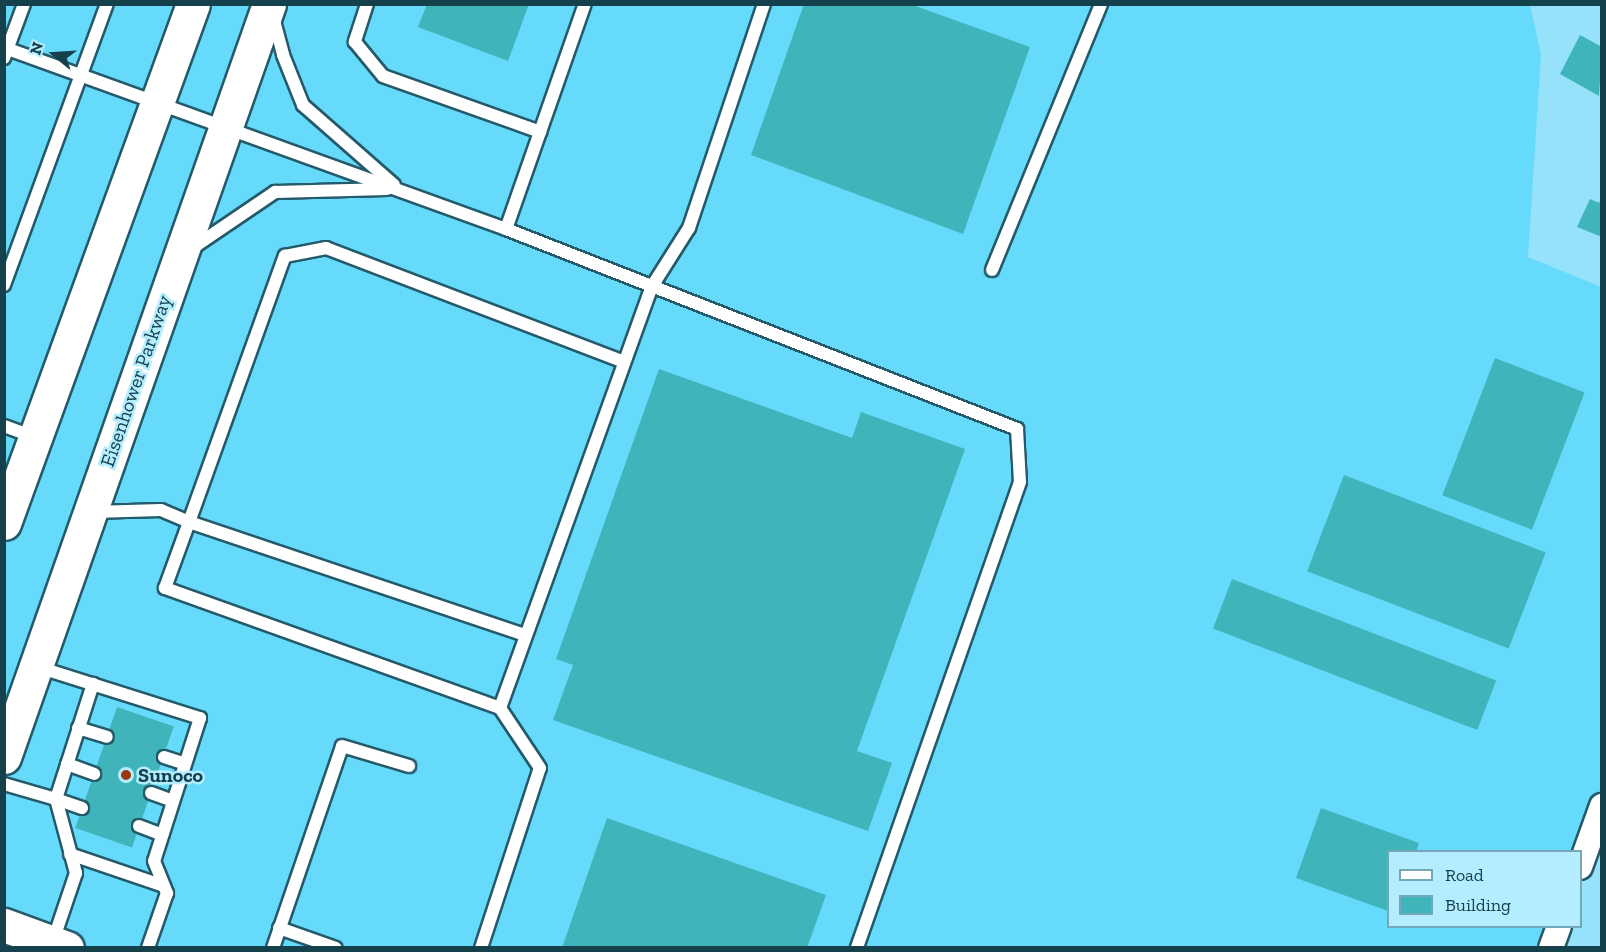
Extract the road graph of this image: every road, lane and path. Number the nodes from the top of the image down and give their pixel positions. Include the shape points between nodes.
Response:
1 (24, 4) edge
2 (107, 4) edge
3 (193, 4) edge
4 (269, 4) edge
5 (367, 4) edge
6 (585, 4) edge
7 (764, 4) edge
8 (1101, 4) edge
9 (6, 54) edge
10 (81, 75) junction
11 (158, 102) junction
12 (225, 127) junction
13 (540, 132) junction
14 (398, 189) junction
15 (506, 229) junction
16 (178, 259) junction
17 (992, 270) dead end
18 (4, 285) edge
19 (651, 288) junction
20 (624, 362) junction
21 (4, 426) edge
22 (35, 437) junction
23 (92, 513) junction
24 (189, 522) junction
25 (4, 523) edge
26 (525, 635) junction
27 (38, 667) junction
28 (93, 684) junction
29 (500, 708) junction
30 (78, 729) junction
31 (107, 737) dead end
32 (4, 757) edge
33 (164, 757) dead end
34 (67, 764) junction
35 (185, 764) junction
36 (409, 766) dead end
37 (94, 774) dead end
38 (4, 784) edge
39 (151, 793) dead end
40 (56, 799) junction
41 (173, 801) junction
42 (1602, 806) edge
43 (82, 808) dead end
44 (139, 826) dead end
45 (162, 835) junction
46 (70, 854) junction
47 (1582, 864) edge
48 (164, 886) junction
49 (4, 925) edge
50 (279, 928) junction
51 (1559, 928) edge
52 (60, 945) edge
53 (148, 948) edge
54 (273, 948) edge
55 (336, 948) edge
56 (481, 948) edge
57 (857, 948) edge
58 (1551, 948) edge

1 - 9 lane
2 - 10 lane
3 - 11 main road
4 - 12 main road, Eisenhower Parkway
4 - 14 lane via 303,105
5 - 13 lane via 355,42 382,76
6 - 13 lane
7 - 19 lane via 689,228
8 - 17 lane
9 - 10 lane
10 - 11 lane
10 - 18 lane
11 - 12 lane
11 - 22 main road
12 - 14 lane
12 - 16 main road, Eisenhower Parkway
13 - 15 lane
14 - 15 lane
14 - 16 lane via 275,192
15 - 19 lane
16 - 23 main road, Eisenhower Parkway
19 - 20 lane
19 - 57 lane via 1017,429 1020,482
20 - 24 lane via 326,248 285,256
20 - 26 lane
21 - 22 lane
22 - 25 main road
23 - 24 lane via 161,510
23 - 27 main road, Eisenhower Parkway
24 - 26 lane
24 - 29 lane via 165,588
26 - 29 lane
27 - 28 lane
27 - 32 main road, Eisenhower Parkway
28 - 30 lane
28 - 35 lane via 200,718
29 - 56 lane via 540,768
30 - 31 lane
30 - 34 lane
33 - 35 lane
34 - 37 lane
34 - 40 lane
35 - 41 lane
36 - 50 lane via 342,746
38 - 40 lane
39 - 41 lane
40 - 43 lane
40 - 46 lane
41 - 45 lane
42 - 47 street
44 - 45 lane
45 - 48 lane via 154,861
46 - 48 lane
46 - 52 lane via 76,873
48 - 53 lane via 167,893
49 - 52 main road
50 - 54 lane
50 - 55 lane
51 - 58 street

